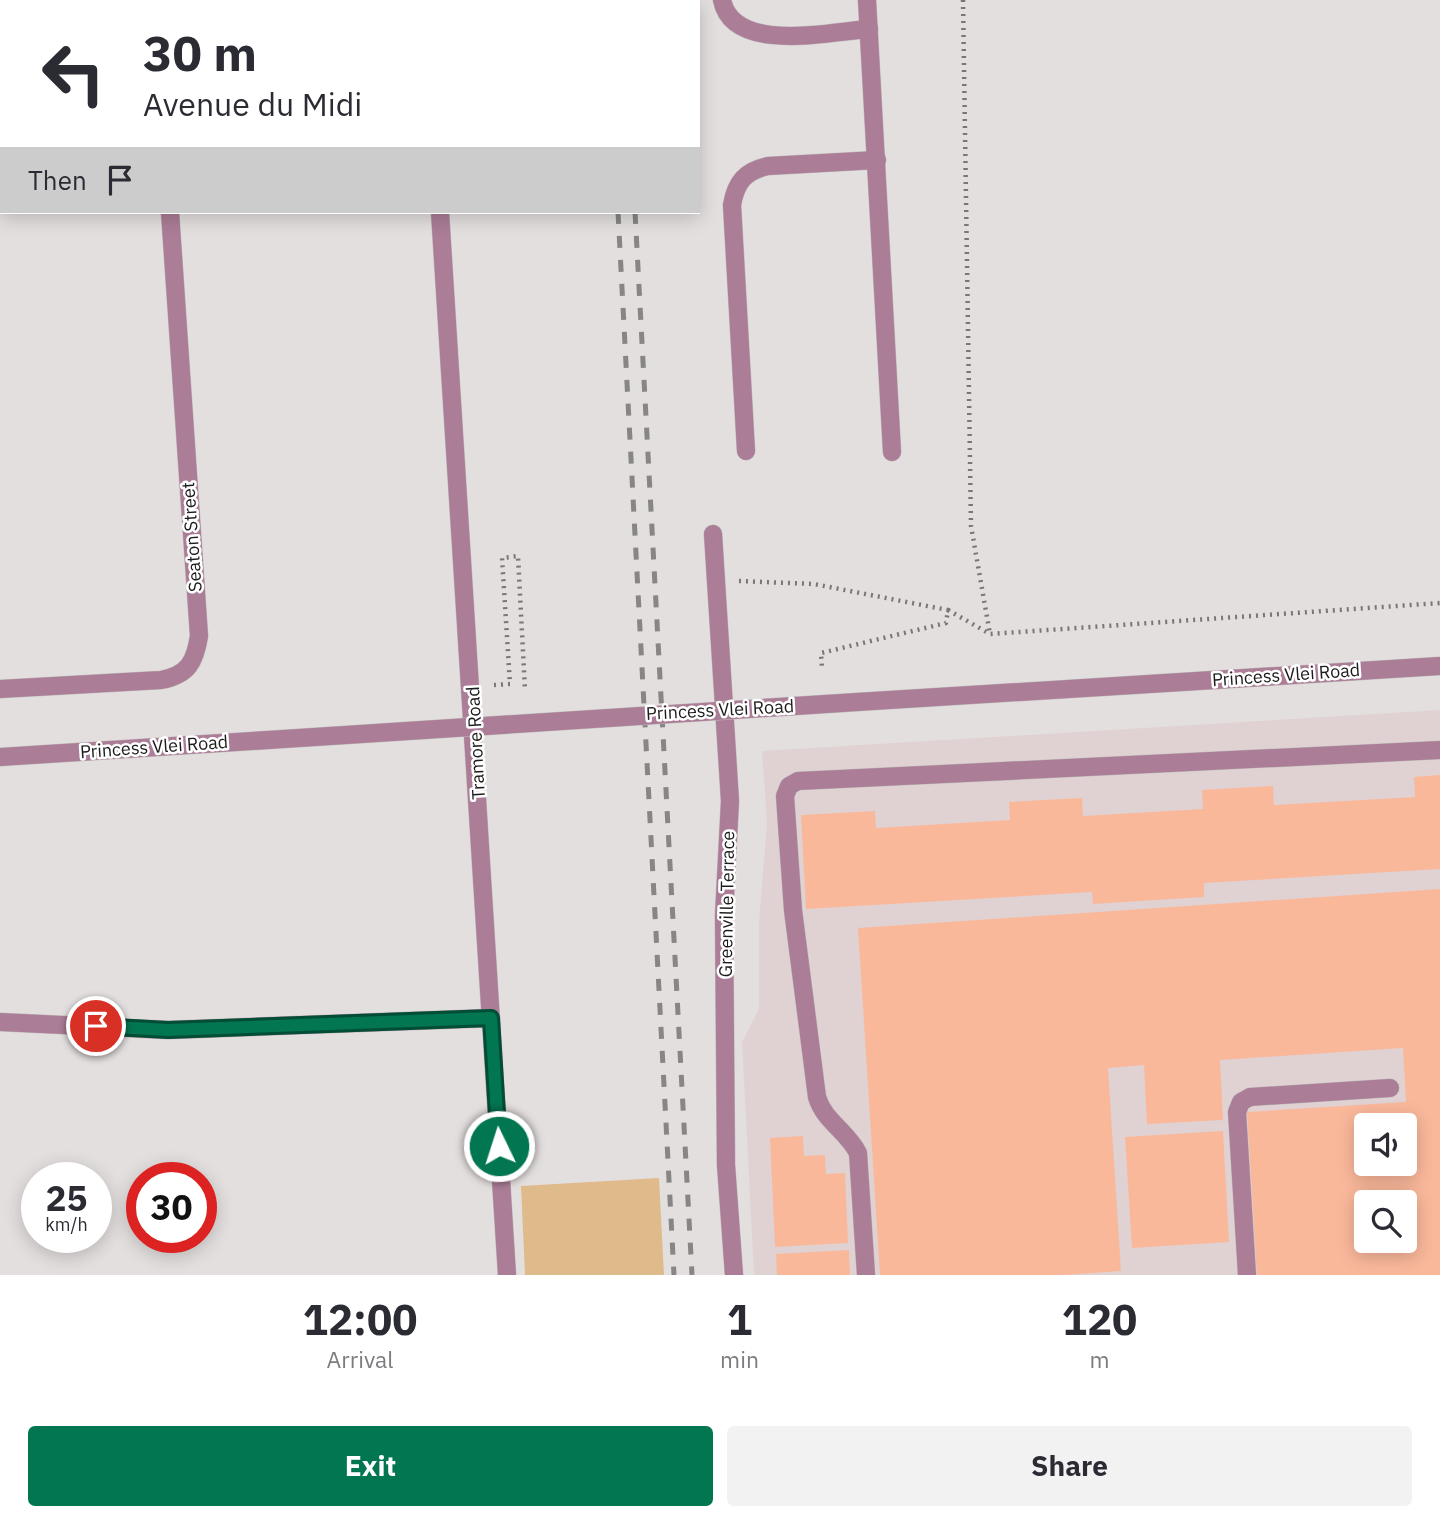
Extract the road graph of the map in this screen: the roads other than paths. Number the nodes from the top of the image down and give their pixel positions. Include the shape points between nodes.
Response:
1 (722, 0) edge
2 (867, 0) edge
3 (869, 29) junction
4 (877, 160) junction
5 (170, 214) edge
6 (440, 214) edge
7 (746, 451) dead end
8 (892, 452) dead end
9 (713, 534) dead end
10 (1440, 666) edge
11 (0, 690) edge
12 (1440, 750) edge
13 (0, 757) edge
14 (491, 1018) junction
15 (0, 1022) edge
16 (1390, 1088) dead end
17 (507, 1275) edge
18 (734, 1275) edge
19 (866, 1275) edge
20 (1247, 1275) edge

1 - 3 street via 737,24 751,34
2 - 3 street
3 - 4 street
4 - 7 street via 753,169 734,191
4 - 8 street
5 - 11 street, Seaton Street via 199,636 196,653 189,668 177,677
6 - 14 street, Tramore Road
9 - 18 street, Greenville Terrace via 730,802 724,915 726,1165
10 - 13 street, Princess Vlei Road, bridge
12 - 19 street via 799,781 789,786 785,796 793,910 817,1097 823,1112 858,1153
14 - 15 street via 168,1030
14 - 17 street, Tramore Road
16 - 20 street via 1250,1097 1241,1102 1237,1112

